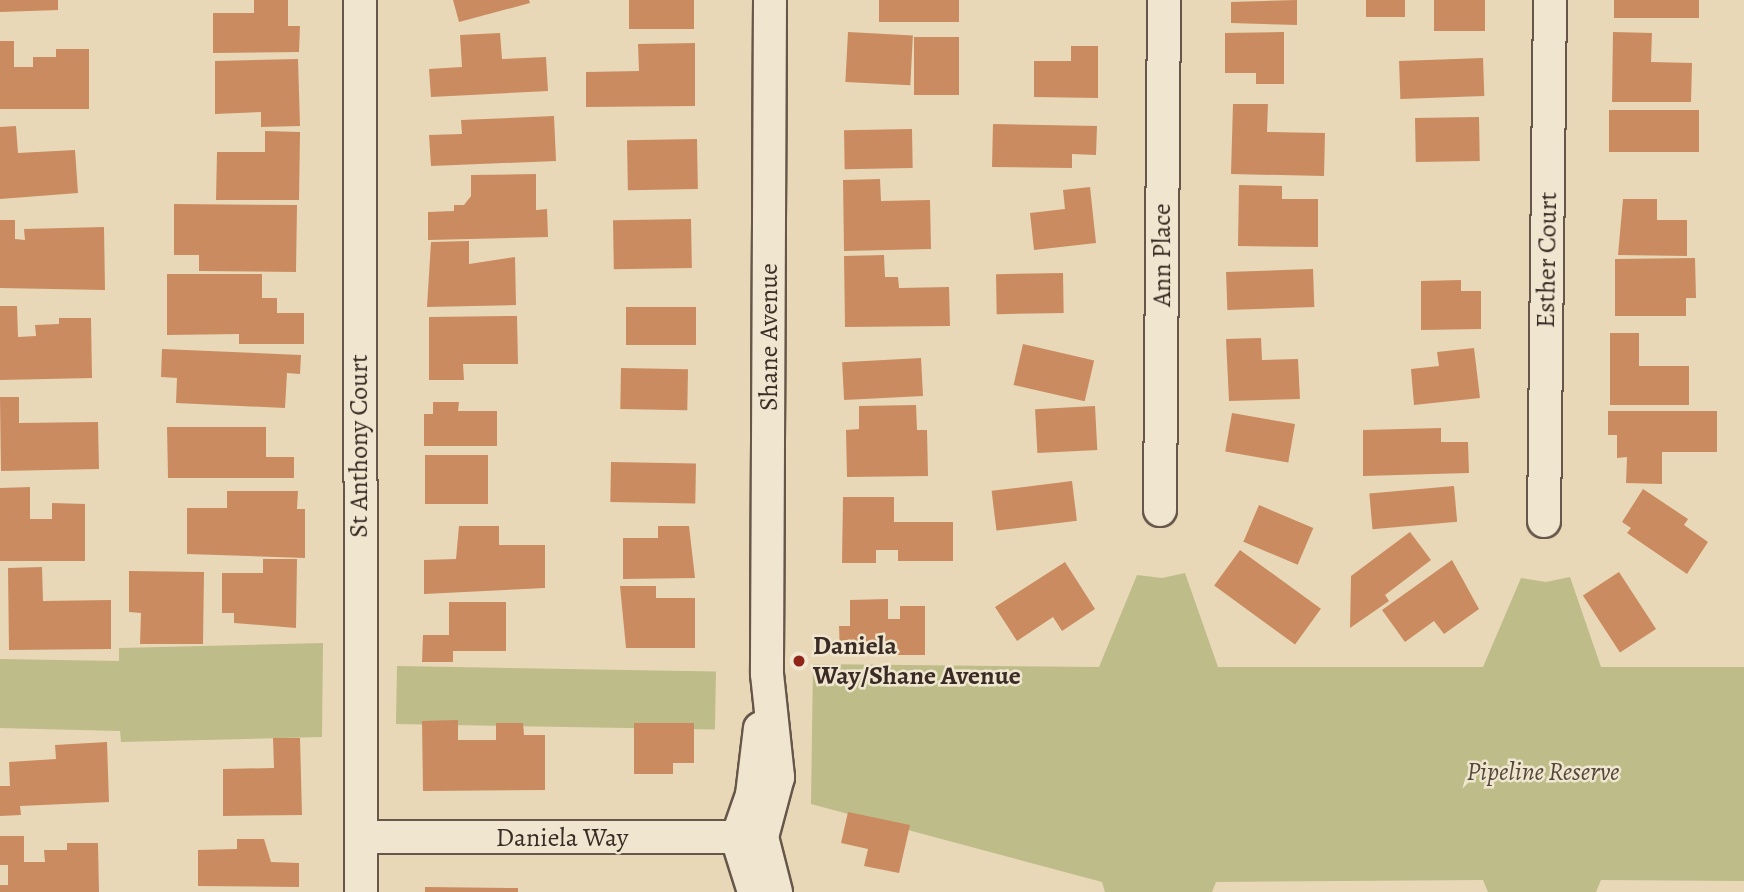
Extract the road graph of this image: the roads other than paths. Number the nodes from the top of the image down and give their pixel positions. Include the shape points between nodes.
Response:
1 (360, 0) edge
2 (771, 0) edge
3 (1164, 0) edge
4 (1550, 0) edge
5 (1160, 510) dead end
6 (1544, 521) dead end
7 (361, 837) junction
8 (750, 838) junction
9 (361, 892) edge
10 (754, 892) edge
11 (776, 892) edge

1 - 7 street, St Anthony Court
2 - 8 street, Shane Avenue via 767,674 778,777
3 - 5 street, Ann Place
4 - 6 street, Esther Court
7 - 8 street, Daniela Way
7 - 9 street, St Anthony Court
8 - 10 street
8 - 11 street, Shane Avenue

